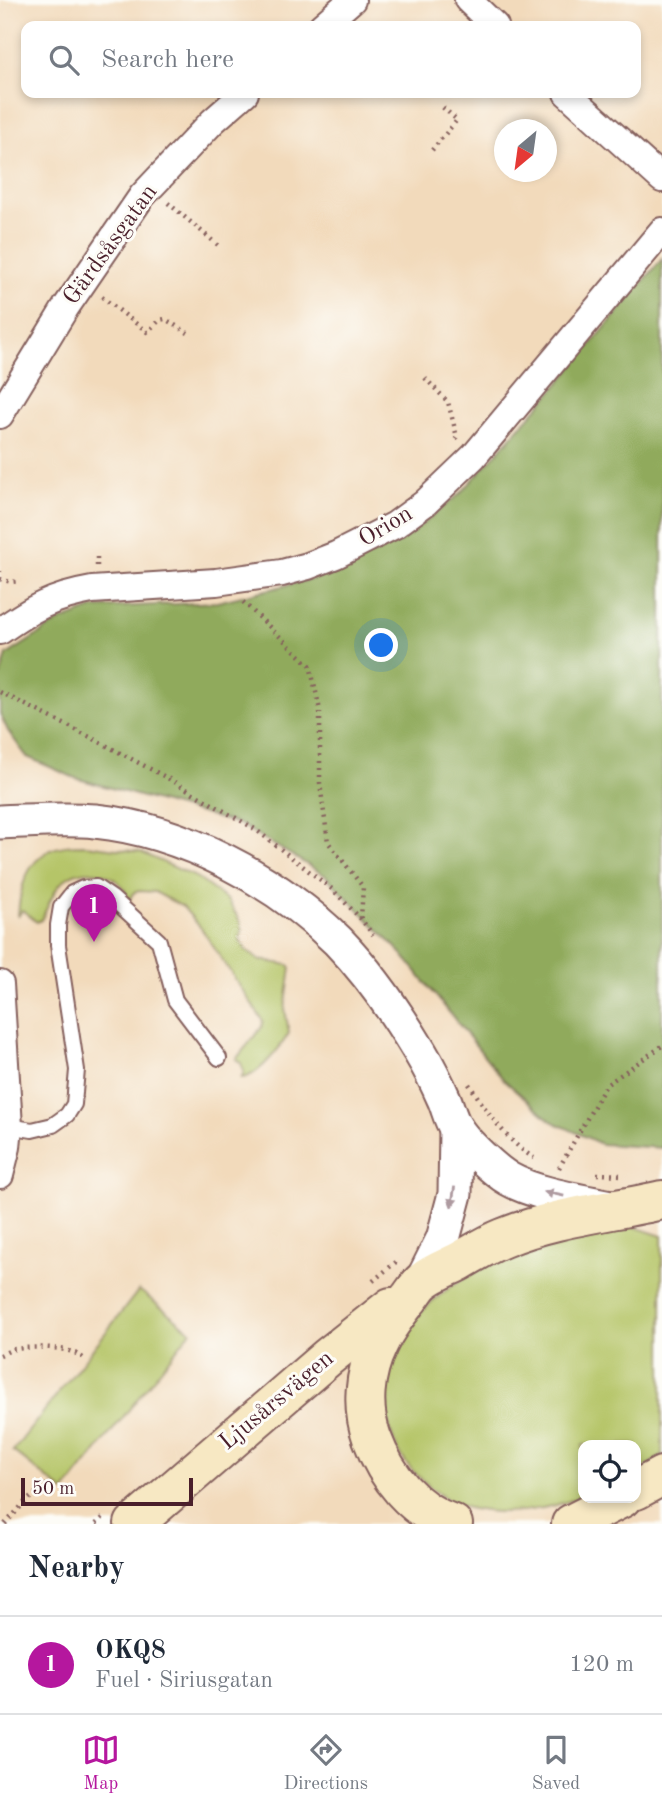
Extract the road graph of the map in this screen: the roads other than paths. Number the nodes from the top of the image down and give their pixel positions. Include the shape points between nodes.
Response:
1 (352, 0) edge
2 (468, 0) edge
3 (328, 21) edge
4 (490, 21) edge
5 (239, 98) edge
6 (573, 98) edge
7 (662, 178) edge
8 (662, 231) edge
9 (0, 415) edge
10 (0, 631) edge
11 (0, 822) edge
12 (0, 984) edge
13 (219, 1058) dead end
14 (9, 1126) junction
15 (456, 1129) junction
16 (0, 1175) edge
17 (662, 1199) edge
18 (620, 1209) junction
19 (662, 1224) edge
20 (422, 1281) junction
21 (662, 1476) edge
22 (641, 1487) edge
23 (612, 1503) edge
24 (134, 1524) edge
25 (453, 1524) edge
26 (570, 1524) edge

1 - 3 street
2 - 4 street
5 - 9 street, Gärdsåsgatan via 142,196
6 - 7 street
8 - 10 street, Orion via 474,456 395,525 337,555 263,576 69,594 42,604
11 - 15 street via 95,821 147,831 205,852 260,881 322,927 369,976 418,1048
12 - 14 street
13 - 14 lane via 174,1000 159,941 112,898 96,887 83,888 61,907 58,925 77,1070 74,1104 52,1125 32,1130
14 - 16 street
18 -> 15 street via 509,1179
15 -> 20 street via 455,1194 443,1238
17 - 18 main road
18 - 19 main road
18 - 20 main road via 502,1238
20 - 24 main road, Ljusårsvägen
20 - 25 main road via 393,1318 374,1353 365,1400 368,1424 377,1452 398,1485 426,1511
21 - 22 main road
23 - 26 main road

